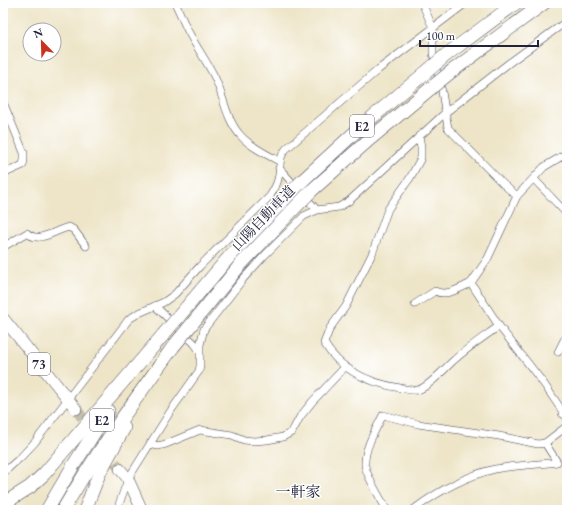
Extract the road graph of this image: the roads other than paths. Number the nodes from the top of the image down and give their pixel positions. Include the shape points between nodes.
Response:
1 (175, 3) edge
2 (422, 3) edge
3 (466, 3) edge
4 (516, 3) edge
5 (544, 3) edge
6 (567, 21) edge
7 (433, 28) junction
8 (3, 102) edge
9 (445, 113) junction
10 (418, 136) junction
11 (567, 153) edge
12 (279, 165) junction
13 (3, 174) edge
14 (534, 179) junction
15 (517, 196) junction
16 (316, 210) junction
17 (567, 214) edge
18 (86, 246) dead end
19 (3, 247) edge
20 (471, 283) junction
21 (415, 304) dead end
22 (155, 306) junction
23 (3, 318) edge
24 (499, 326) junction
25 (163, 335) junction
26 (567, 338) edge
27 (174, 348) junction
28 (199, 350) junction
29 (558, 352) dead end
30 (345, 367) junction
31 (67, 398) junction
32 (76, 409) tunnel mouth
33 (566, 413) edge
34 (567, 426) edge
35 (545, 443) junction
36 (150, 444) junction
37 (120, 469) tunnel mouth
38 (3, 473) edge
39 (128, 479) junction
40 (3, 504) edge
41 (47, 510) edge
42 (63, 510) edge
43 (85, 510) edge
44 (117, 510) edge
45 (142, 510) edge
46 (387, 510) edge
47 (412, 510) edge

1 - 12 street via 216,79 227,114 236,130 245,140
2 - 7 street
3 - 7 street
4 - 25 highway, 山陽自動車道 / E2, bridge via 446,55 302,181 230,256
5 - 27 highway, 山陽自動車道 / E2, bridge via 452,71 311,191 214,296
6 - 9 street via 509,62
7 - 9 street via 433,53
7 - 12 street via 379,69 286,148 281,154
8 - 13 street via 24,153 23,165
9 - 10 street
9 - 15 street via 448,128
10 - 16 street via 349,201 339,207
10 - 30 street via 421,158 388,209 372,254 324,343
11 - 14 street via 544,167
12 - 16 street
12 - 22 street via 277,184 265,201 175,294
14 - 15 street
14 - 17 street
15 - 20 street via 488,258
16 - 28 street via 300,219 242,279 207,324
18 - 19 street via 74,230 68,227 36,238 27,233
20 - 21 street via 446,294 435,291
20 - 24 street
22 - 28 street
22 - 31 street via 130,318
23 - 31 main road, 73
24 - 30 street via 418,390 377,382
24 - 33 street
25 - 40 highway via 44,474
25 - 41 highway, 山陽自動車道 / E2 via 102,420
26 - 29 street
27 - 42 highway, E2 via 106,440
27 - 43 highway via 111,450
28 - 36 street via 199,371
30 - 36 street via 312,402 292,432 283,437 254,441 200,430 166,444
31 - 32 main road, 73
31 - 38 street via 35,442
34 - 35 street
35 - 46 street via 538,444 418,424 383,415 372,439 365,464
35 - 47 street via 557,462 482,473 461,481
36 - 39 street
37 - 39 main road
39 - 44 street
39 - 45 main road

